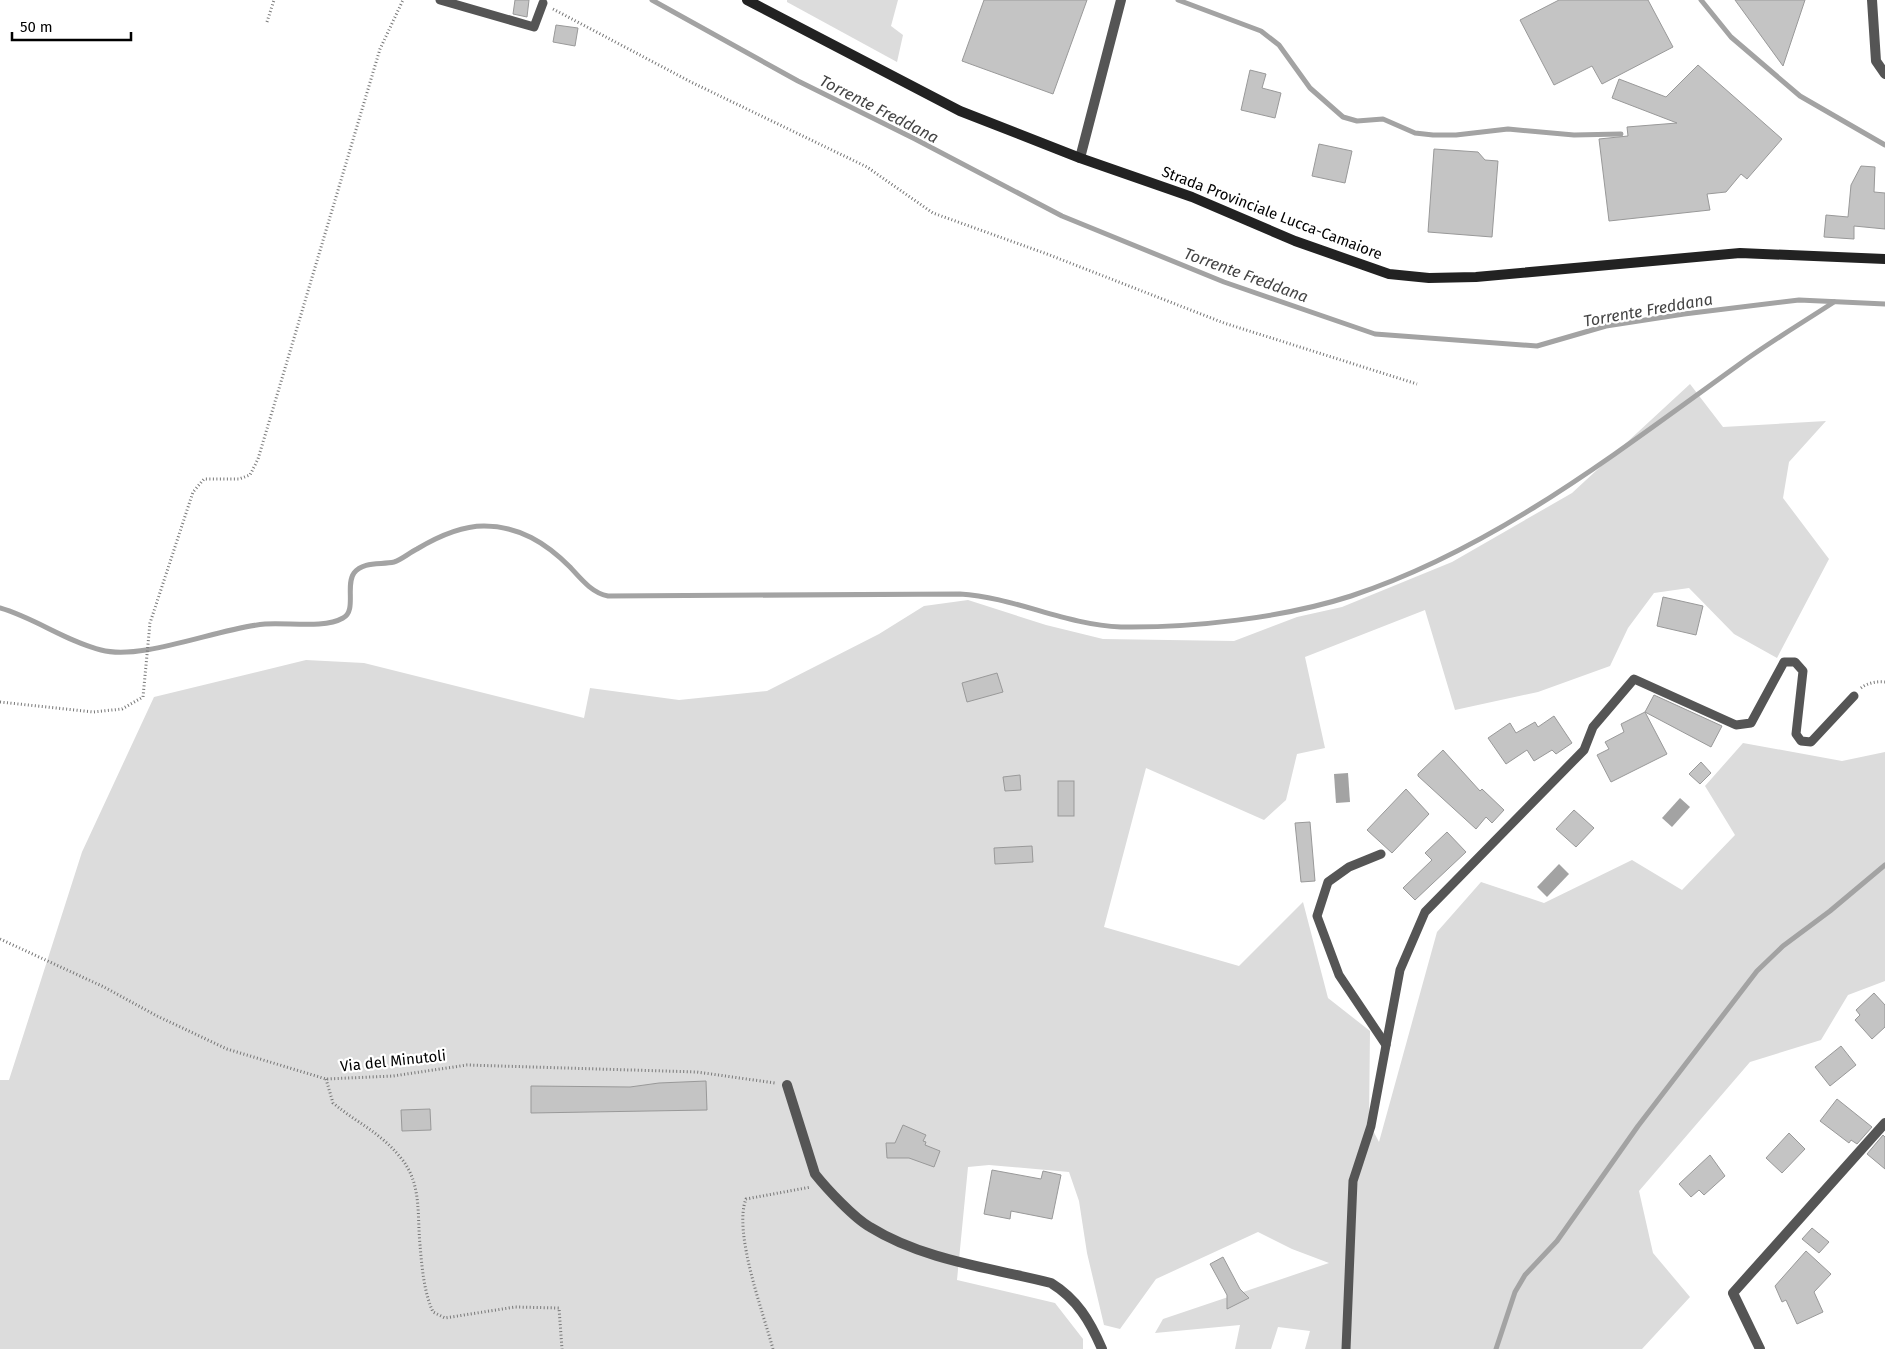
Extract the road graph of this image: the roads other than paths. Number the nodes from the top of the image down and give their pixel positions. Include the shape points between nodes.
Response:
1 (440, 0) edge
2 (747, 0) edge
3 (1121, 0) edge
4 (1872, 0) edge
5 (543, 4) road end
6 (1885, 74) edge
7 (1080, 158) junction
8 (1885, 259) edge
9 (1854, 696) road end
10 (1381, 854) dead end
11 (1386, 1044) junction
12 (787, 1085) road end
13 (1885, 1123) edge
14 (1102, 1349) edge
15 (1346, 1349) edge
16 (1760, 1349) edge

1 - 5 lane via 534,27
2 - 7 main road, Strada Provinciale Lucca-Camaiore via 960,111
3 - 7 street
4 - 6 street via 1876,61
7 - 8 main road, Strada Provinciale Lucca-Camaiore via 1192,197 1295,242 1389,274 1429,278 1476,277 1740,253
9 - 11 lane via 1811,742 1802,741 1796,734 1803,671 1795,662 1784,662 1751,723 1736,725 1634,679 1593,727 1584,750 1425,912 1400,970
10 - 11 lane via 1349,867 1328,882 1317,916 1339,975
11 - 15 lane via 1371,1126 1353,1181
12 - 14 street via 815,1174 869,1227 924,1252 1051,1283 1081,1308
13 - 16 street via 1733,1294

